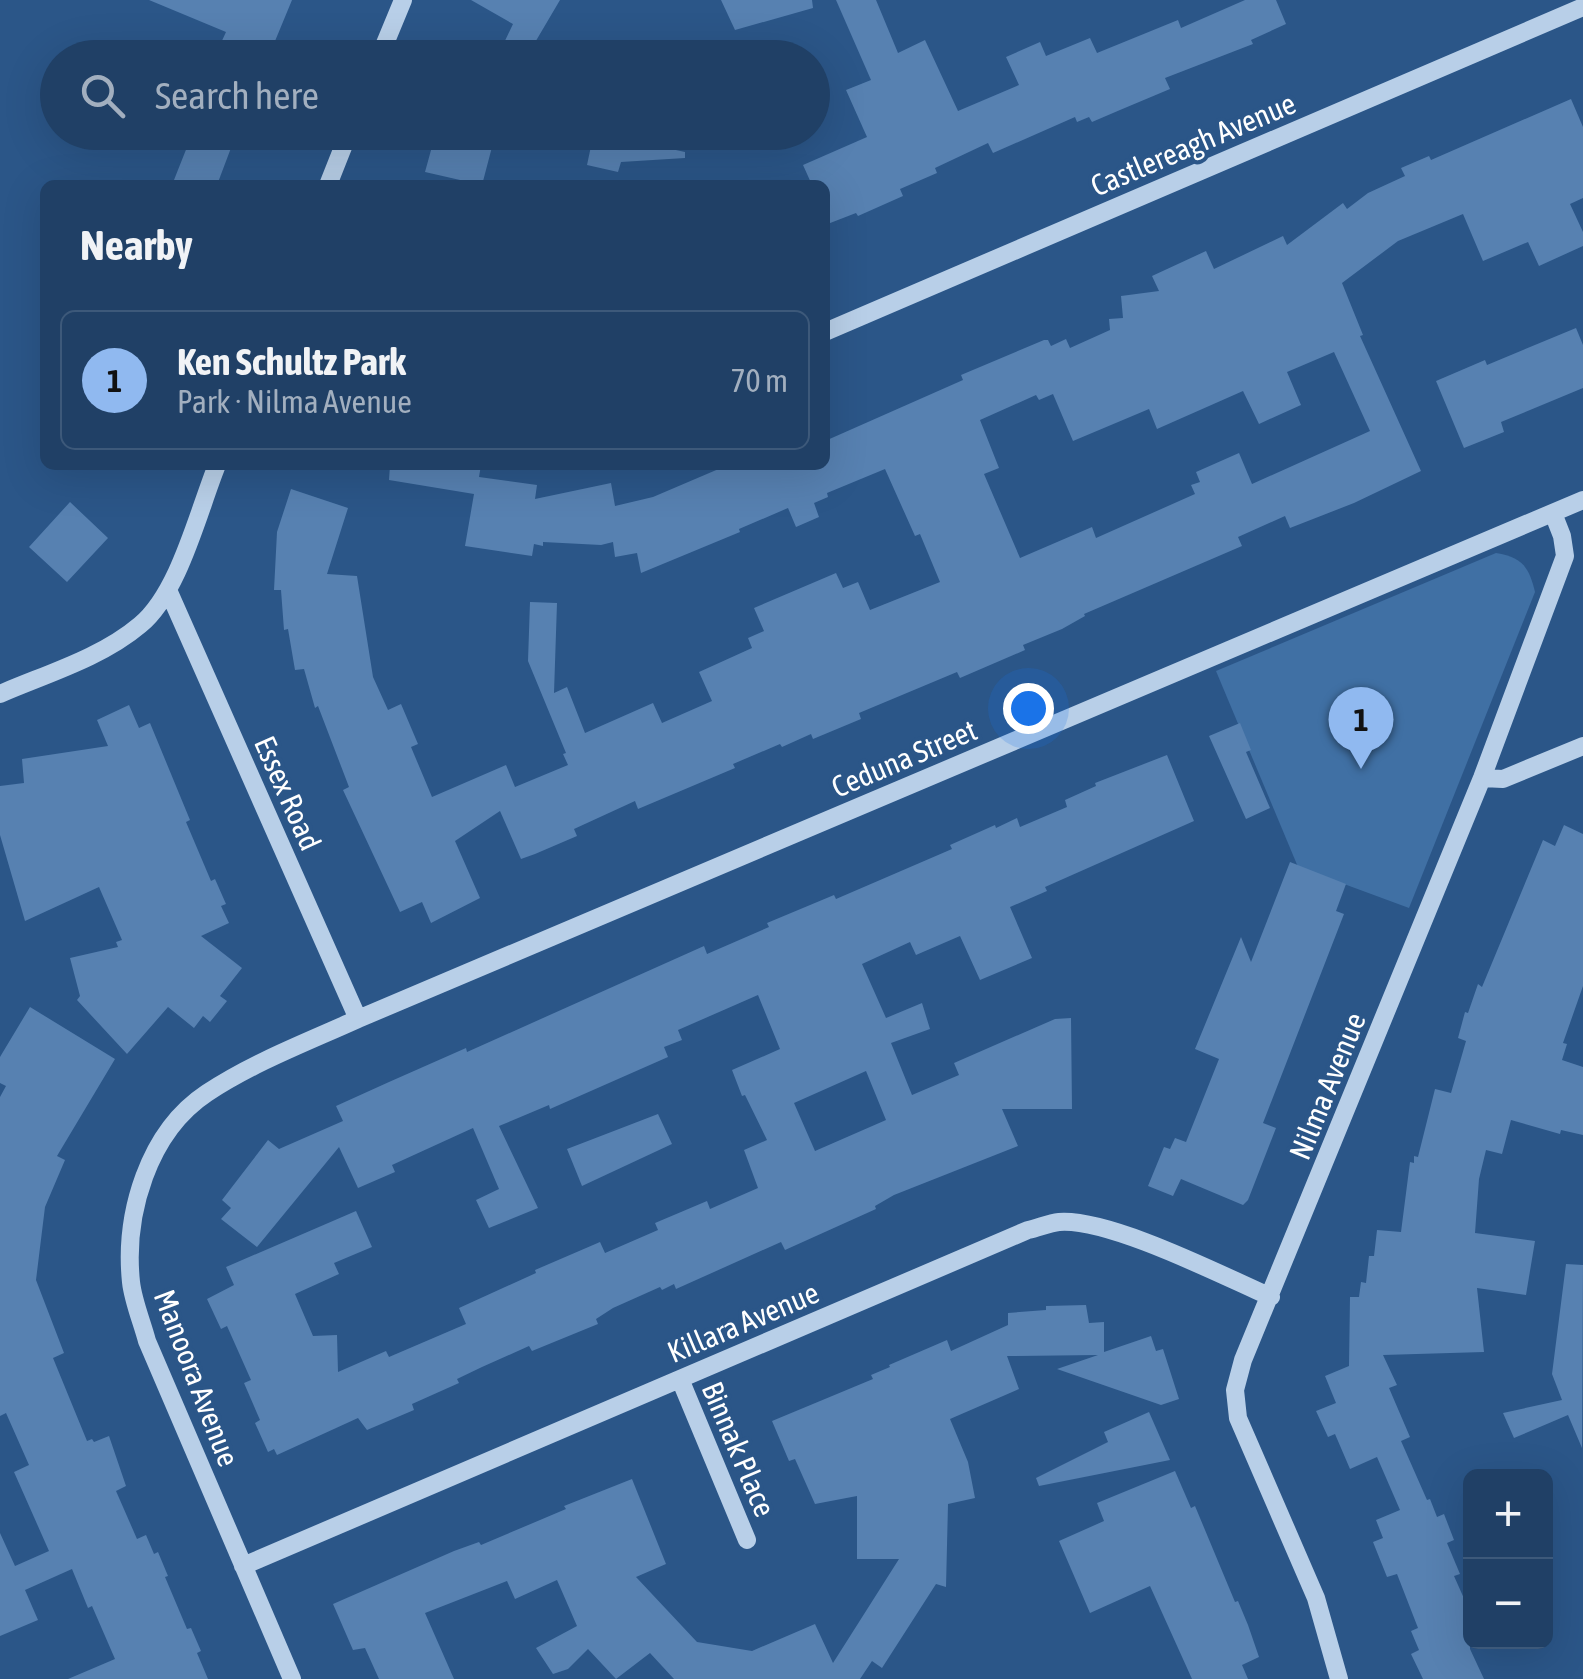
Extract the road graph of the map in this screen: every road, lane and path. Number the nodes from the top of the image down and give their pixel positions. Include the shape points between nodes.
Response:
1 (402, 0) edge
2 (1583, 6) edge
3 (386, 40) edge
4 (342, 150) edge
5 (330, 180) edge
6 (830, 330) edge
7 (215, 470) edge
8 (1583, 500) edge
9 (1552, 513) junction
10 (168, 590) junction
11 (0, 694) edge
12 (1583, 746) edge
13 (1482, 778) junction
14 (358, 1019) junction
15 (1271, 1297) junction
16 (680, 1379) junction
17 (747, 1540) dead end
18 (243, 1566) junction
19 (292, 1679) edge
20 (1338, 1679) edge

1 - 3 street
2 - 6 street, Castlereagh Avenue
4 - 5 street
7 - 10 street
8 - 9 street, Ceduna Street
9 - 13 street, Nilma Avenue via 1565,556
9 - 14 street, Ceduna Street
10 - 11 street via 142,624 105,649
10 - 14 street, Essex Road
12 - 13 street via 1503,780
13 - 15 street, Nilma Avenue
14 - 18 street, Manoora Avenue via 204,1095 165,1134 142,1182 130,1231 131,1284 147,1341
15 - 16 street, Killara Avenue via 1119,1232 1058,1222
15 - 20 street, Nilma Avenue via 1243,1360 1238,1418 1316,1598
16 - 17 street, Binnak Place
16 - 18 street, Killara Avenue
18 - 19 street, Manoora Avenue

